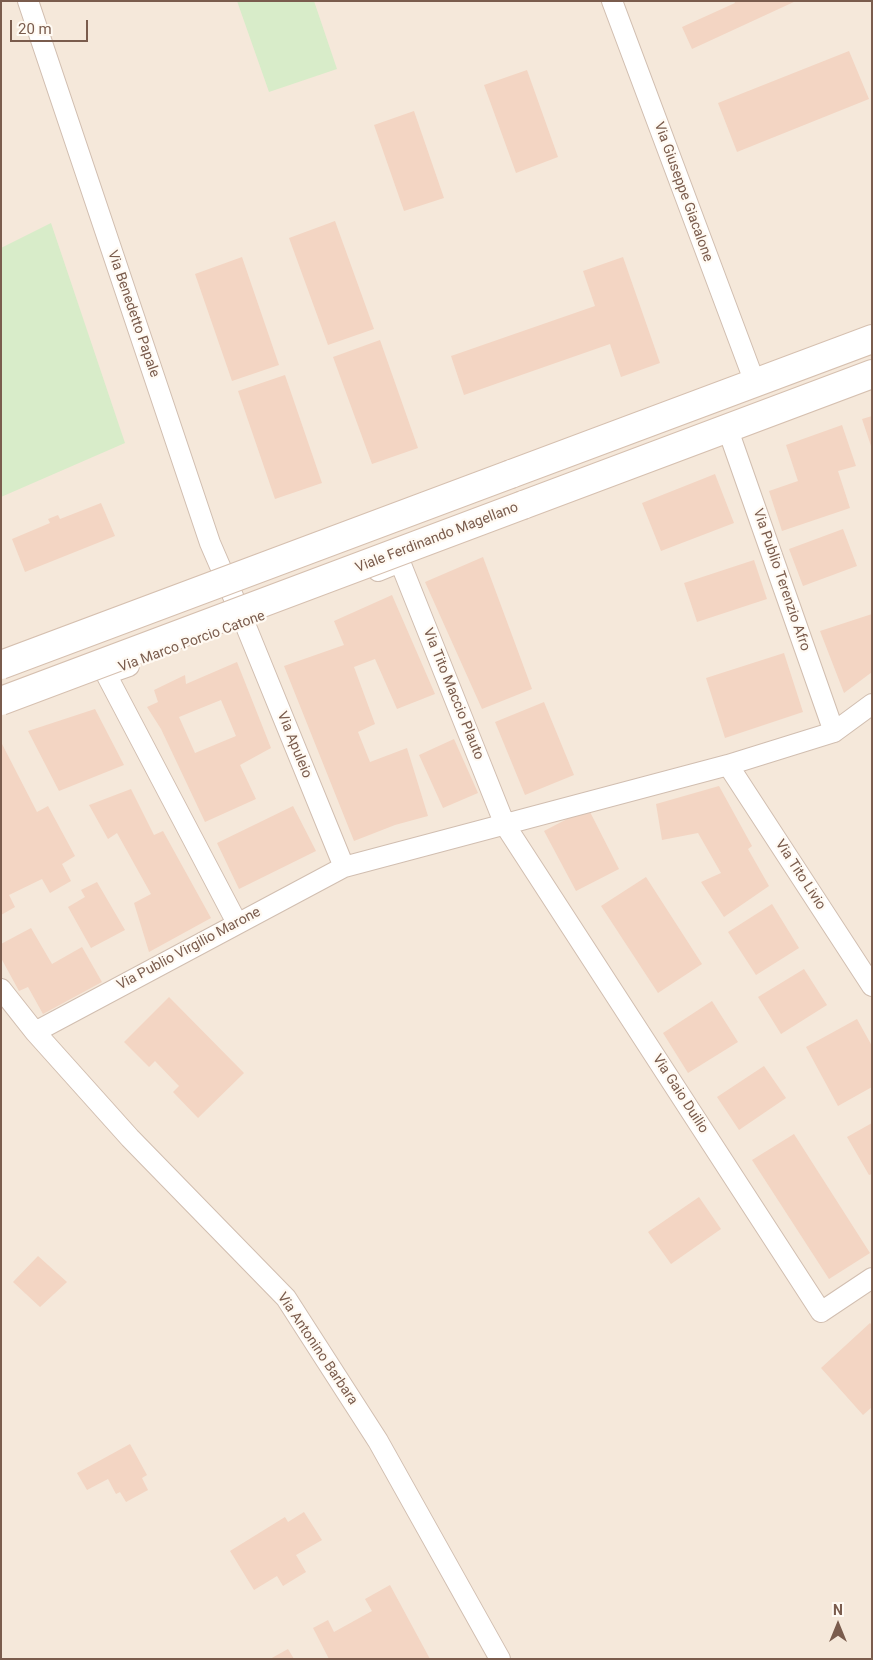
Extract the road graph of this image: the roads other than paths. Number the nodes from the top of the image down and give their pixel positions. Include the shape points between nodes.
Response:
1 (28, 1) edge
2 (612, 1) edge
3 (872, 339) edge
4 (872, 374) edge
5 (755, 383) junction
6 (727, 427) junction
7 (400, 562) joint
8 (245, 624) junction
9 (1, 665) edge
10 (1, 701) edge
11 (872, 704) edge
12 (834, 732) junction
13 (728, 764) junction
14 (505, 825) junction
15 (344, 867) junction
16 (237, 923) junction
17 (872, 986) edge
18 (1, 988) edge
19 (35, 1032) junction
20 (872, 1278) edge
21 (500, 1659) edge

1 - 8 street, Via Benedetto Papale via 210,543
2 - 5 street, Via Giuseppe Giacalone
3 - 5 street
4 - 6 street, Viale Ferdinando Magellano
5 - 9 street, bridge
6 - 10 street, Viale Ferdinando Magellano, bridge
6 - 12 street, Via Publio Terenzio Afro
7 - 8 street, Via Marco Porcio Catone
7 - 14 street, Via Tito Maccio Plauto
8 - 15 street, Via Apuleio
8 - 16 street, Via Marco Porcio Catone via 106,674
11 - 12 street, Via Publio Virgilio Marone
12 - 13 street, Via Publio Virgilio Marone
13 - 14 street, Via Publio Virgilio Marone
13 - 17 street, Via Tito Livio
14 - 15 street, Via Publio Virgilio Marone
14 - 20 street, Via Gaio Duilio via 821,1312
15 - 16 street, Via Publio Virgilio Marone
16 - 19 street, Via Publio Virgilio Marone
18 - 19 street, Via Antonino Barbara
19 - 21 street, Via Antonino Barbara via 130,1138 286,1298 378,1441

